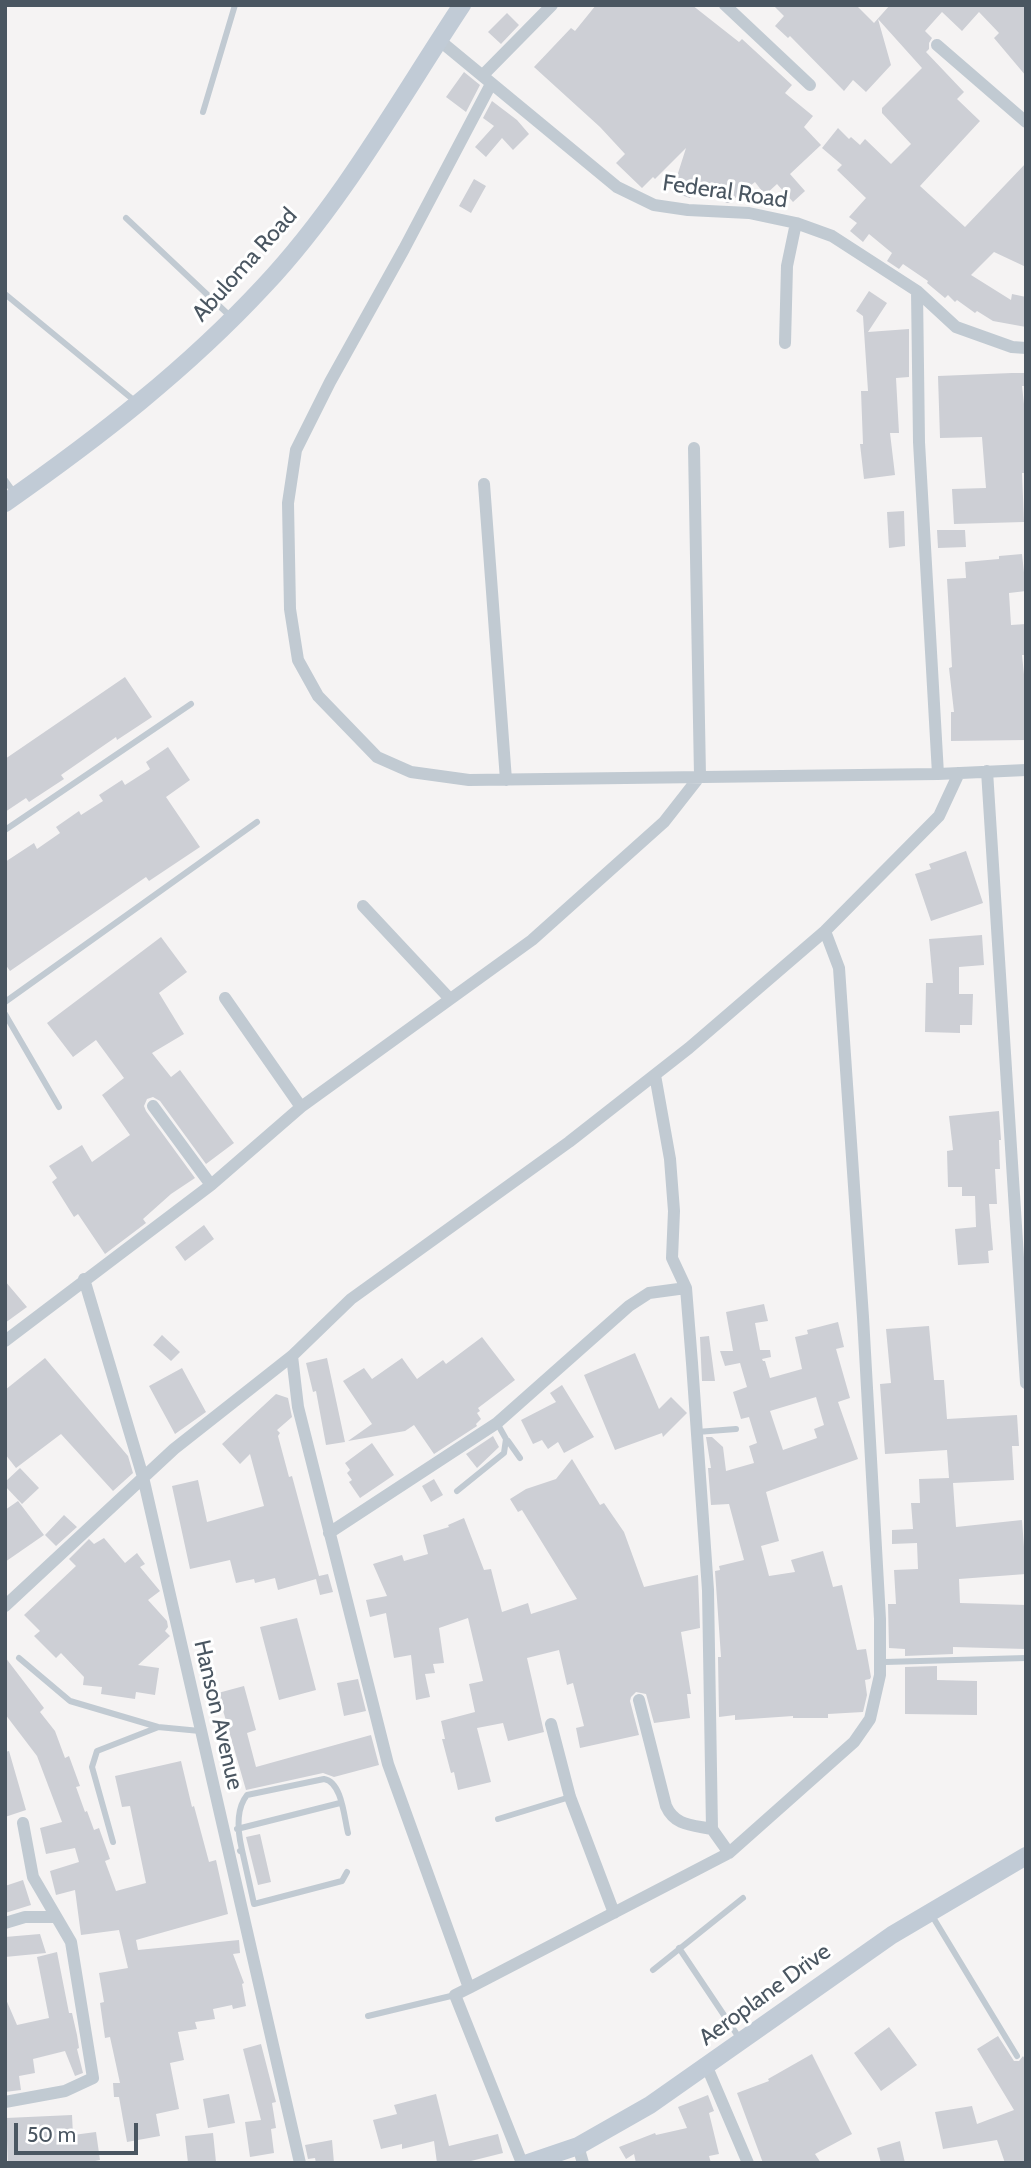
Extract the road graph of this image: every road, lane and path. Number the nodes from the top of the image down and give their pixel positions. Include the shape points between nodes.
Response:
1 (235, 5) edge
2 (462, 5) edge
3 (552, 5) edge
4 (725, 5) edge
5 (439, 40) junction
6 (937, 45) dead end
7 (487, 79) junction
8 (810, 85) dead end
9 (203, 113) dead end
10 (1026, 122) edge
11 (126, 218) dead end
12 (796, 223) junction
13 (917, 291) junction
14 (5, 294) edge
15 (233, 318) junction
16 (785, 343) dead end
17 (1026, 348) edge
18 (138, 404) junction
19 (694, 448) dead end
20 (5, 480) edge
21 (484, 484) dead end
22 (11, 499) edge
23 (191, 704) dead end
24 (1026, 770) edge
25 (987, 771) junction
26 (959, 773) junction
27 (938, 774) junction
28 (700, 776) junction
29 (506, 780) junction
30 (257, 822) dead end
31 (5, 830) edge
32 (363, 906) dead end
33 (825, 931) junction
34 (225, 998) dead end
35 (450, 999) junction
36 (5, 1002) edge
37 (5, 1014) edge
38 (654, 1075) junction
39 (153, 1106) dead end
40 (59, 1107) dead end
41 (301, 1107) junction
42 (211, 1185) junction
43 (85, 1279) junction
44 (686, 1288) junction
45 (5, 1340) edge
46 (1024, 1344) edge
47 (292, 1356) junction
48 (1026, 1383) edge
49 (497, 1423) junction
50 (736, 1429) dead end
51 (697, 1432) junction
52 (506, 1439) junction
53 (520, 1458) dead end
54 (143, 1478) junction
55 (457, 1491) dead end
56 (329, 1533) junction
57 (5, 1606) edge
58 (19, 1658) dead end
59 (1026, 1658) edge
60 (885, 1662) dead end
61 (639, 1700) dead end
62 (551, 1724) dead end
63 (158, 1727) junction
64 (200, 1731) junction
65 (570, 1797) junction
66 (340, 1803) junction
67 (498, 1819) dead end
68 (23, 1823) dead end
69 (237, 1829) junction
70 (712, 1829) junction
71 (348, 1833) dead end
72 (113, 1842) dead end
73 (242, 1850) junction
74 (729, 1853) junction
75 (229, 1856) junction
76 (1026, 1856) edge
77 (347, 1872) dead end
78 (743, 1898) dead end
79 (930, 1912) junction
80 (614, 1913) junction
81 (54, 1917) junction
82 (5, 1923) edge
83 (679, 1948) junction
84 (653, 1970) dead end
85 (469, 1988) junction
86 (456, 1995) junction
87 (368, 2016) dead end
88 (741, 2040) junction
89 (1017, 2056) dead end
90 (707, 2067) junction
91 (5, 2102) edge
92 (580, 2154) edge
93 (300, 2163) edge
94 (522, 2163) edge
95 (528, 2163) edge
96 (748, 2163) edge

1 - 9 lane
2 - 5 street, Abuloma Road
3 - 7 street
4 - 8 street
5 - 7 street, Federal Road
5 - 15 street, Abuloma Road via 312,229
6 - 10 street
7 - 12 street, Federal Road via 617,187 654,205 749,213
7 - 29 street via 404,249 296,450 288,503 289,596 298,660 318,696 377,757 411,772
11 - 15 lane
12 - 13 street, Federal Road via 832,236
12 - 16 street via 787,266
13 - 17 street, Federal Road via 956,327
13 - 27 street via 919,442
14 - 18 lane
15 - 18 street, Abuloma Road
18 - 22 street, Abuloma Road
19 - 28 street
20 - 22 lane
21 - 29 street
23 - 31 lane
24 - 25 street
25 - 26 street
25 - 46 street
26 - 27 street
26 - 33 street via 939,816
27 - 28 street
28 - 29 street
28 - 35 street via 664,822 532,940
30 - 36 lane
32 - 35 street
33 - 38 street
33 - 74 street via 839,968 876,1524 880,1675 870,1719 854,1742
34 - 41 street
35 - 41 street
37 - 40 lane
38 - 44 street via 670,1159 672,1258
38 - 47 street via 351,1299
39 - 42 street
41 - 42 street
42 - 43 street
43 - 45 street
43 - 54 street, Hanson Avenue
44 - 49 street via 649,1293 629,1306
44 - 51 street
46 - 48 street
47 - 54 street
47 - 56 street via 298,1407
49 - 52 lane
49 - 56 street
50 - 51 lane
51 - 70 street via 708,1590
52 - 53 lane
52 - 55 lane via 503,1453
54 - 57 street
54 - 64 street, Hanson Avenue
56 - 85 street via 388,1764
58 - 63 lane via 70,1701
59 - 60 lane
61 - 70 street via 671,1816 679,1823
62 - 65 street
63 - 64 lane
63 - 72 lane via 97,1751 92,1767
64 - 75 street, Hanson Avenue
65 - 67 lane
65 - 80 street
66 - 69 lane
66 - 69 lane via 337,1786 324,1779 247,1795
66 - 71 lane
68 - 81 street via 33,1877
69 - 73 lane
70 - 74 street
73 - 75 lane
73 - 77 lane via 254,1904 342,1881
74 - 80 street
75 - 93 street, Hanson Avenue
76 - 79 street, Aeroplane Drive
78 - 83 lane
79 - 88 street, Aeroplane Drive
79 - 89 lane
80 - 85 street
81 - 82 street via 24,1917
81 - 91 street via 71,1942 93,2078 65,2091
83 - 84 lane
83 - 88 lane
85 - 86 street
86 - 87 lane
86 - 94 street
88 - 90 street, Aeroplane Drive
90 - 92 street, Aeroplane Drive
90 - 96 street
92 - 95 street, Aeroplane Drive

